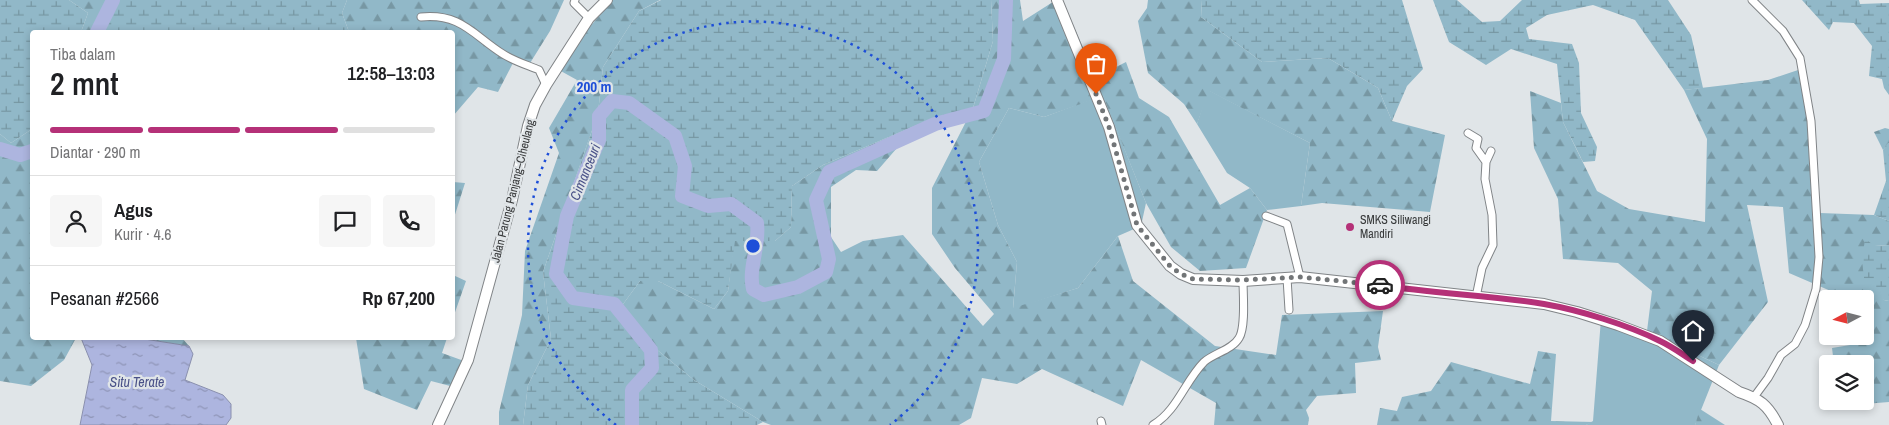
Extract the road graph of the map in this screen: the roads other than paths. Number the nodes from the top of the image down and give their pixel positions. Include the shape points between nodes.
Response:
1 (575, 0) edge
2 (606, 0) edge
3 (1057, 0) edge
4 (1752, 0) edge
5 (421, 17) dead end
6 (589, 18) junction
7 (546, 85) junction
8 (1468, 133) dead end
9 (1491, 151) dead end
10 (1486, 162) junction
11 (1266, 216) dead end
12 (1300, 277) junction
13 (1287, 278) junction
14 (1243, 280) junction
15 (1476, 297) junction
16 (1289, 310) dead end
17 (1754, 397) junction
18 (438, 425) edge
19 (1153, 425) edge
20 (1778, 425) edge

1 - 6 street via 574,3
2 - 6 main road, Jalan Parung Panjang–Ciheulang
3 - 14 main road via 1109,127 1137,225 1170,266 1181,274 1193,279
4 - 17 street via 1783,31 1800,58 1811,121 1819,257 1816,289 1805,325
5 - 7 street via 442,17 460,22 507,56 539,70
6 - 7 main road, Jalan Parung Panjang–Ciheulang
7 - 18 main road, Jalan Parung Panjang–Ciheulang via 528,126 512,200 468,360
8 - 10 street via 1478,139 1476,148
9 - 10 street
10 - 15 street via 1484,179 1492,215 1493,244 1482,268
11 - 12 street via 1287,224
12 - 13 main road
12 - 15 main road
13 - 14 main road
13 - 16 street
14 - 19 street via 1239,338 1202,365 1171,408
15 - 17 main road via 1544,304 1618,325 1660,341 1739,392
17 - 20 main road via 1771,410

